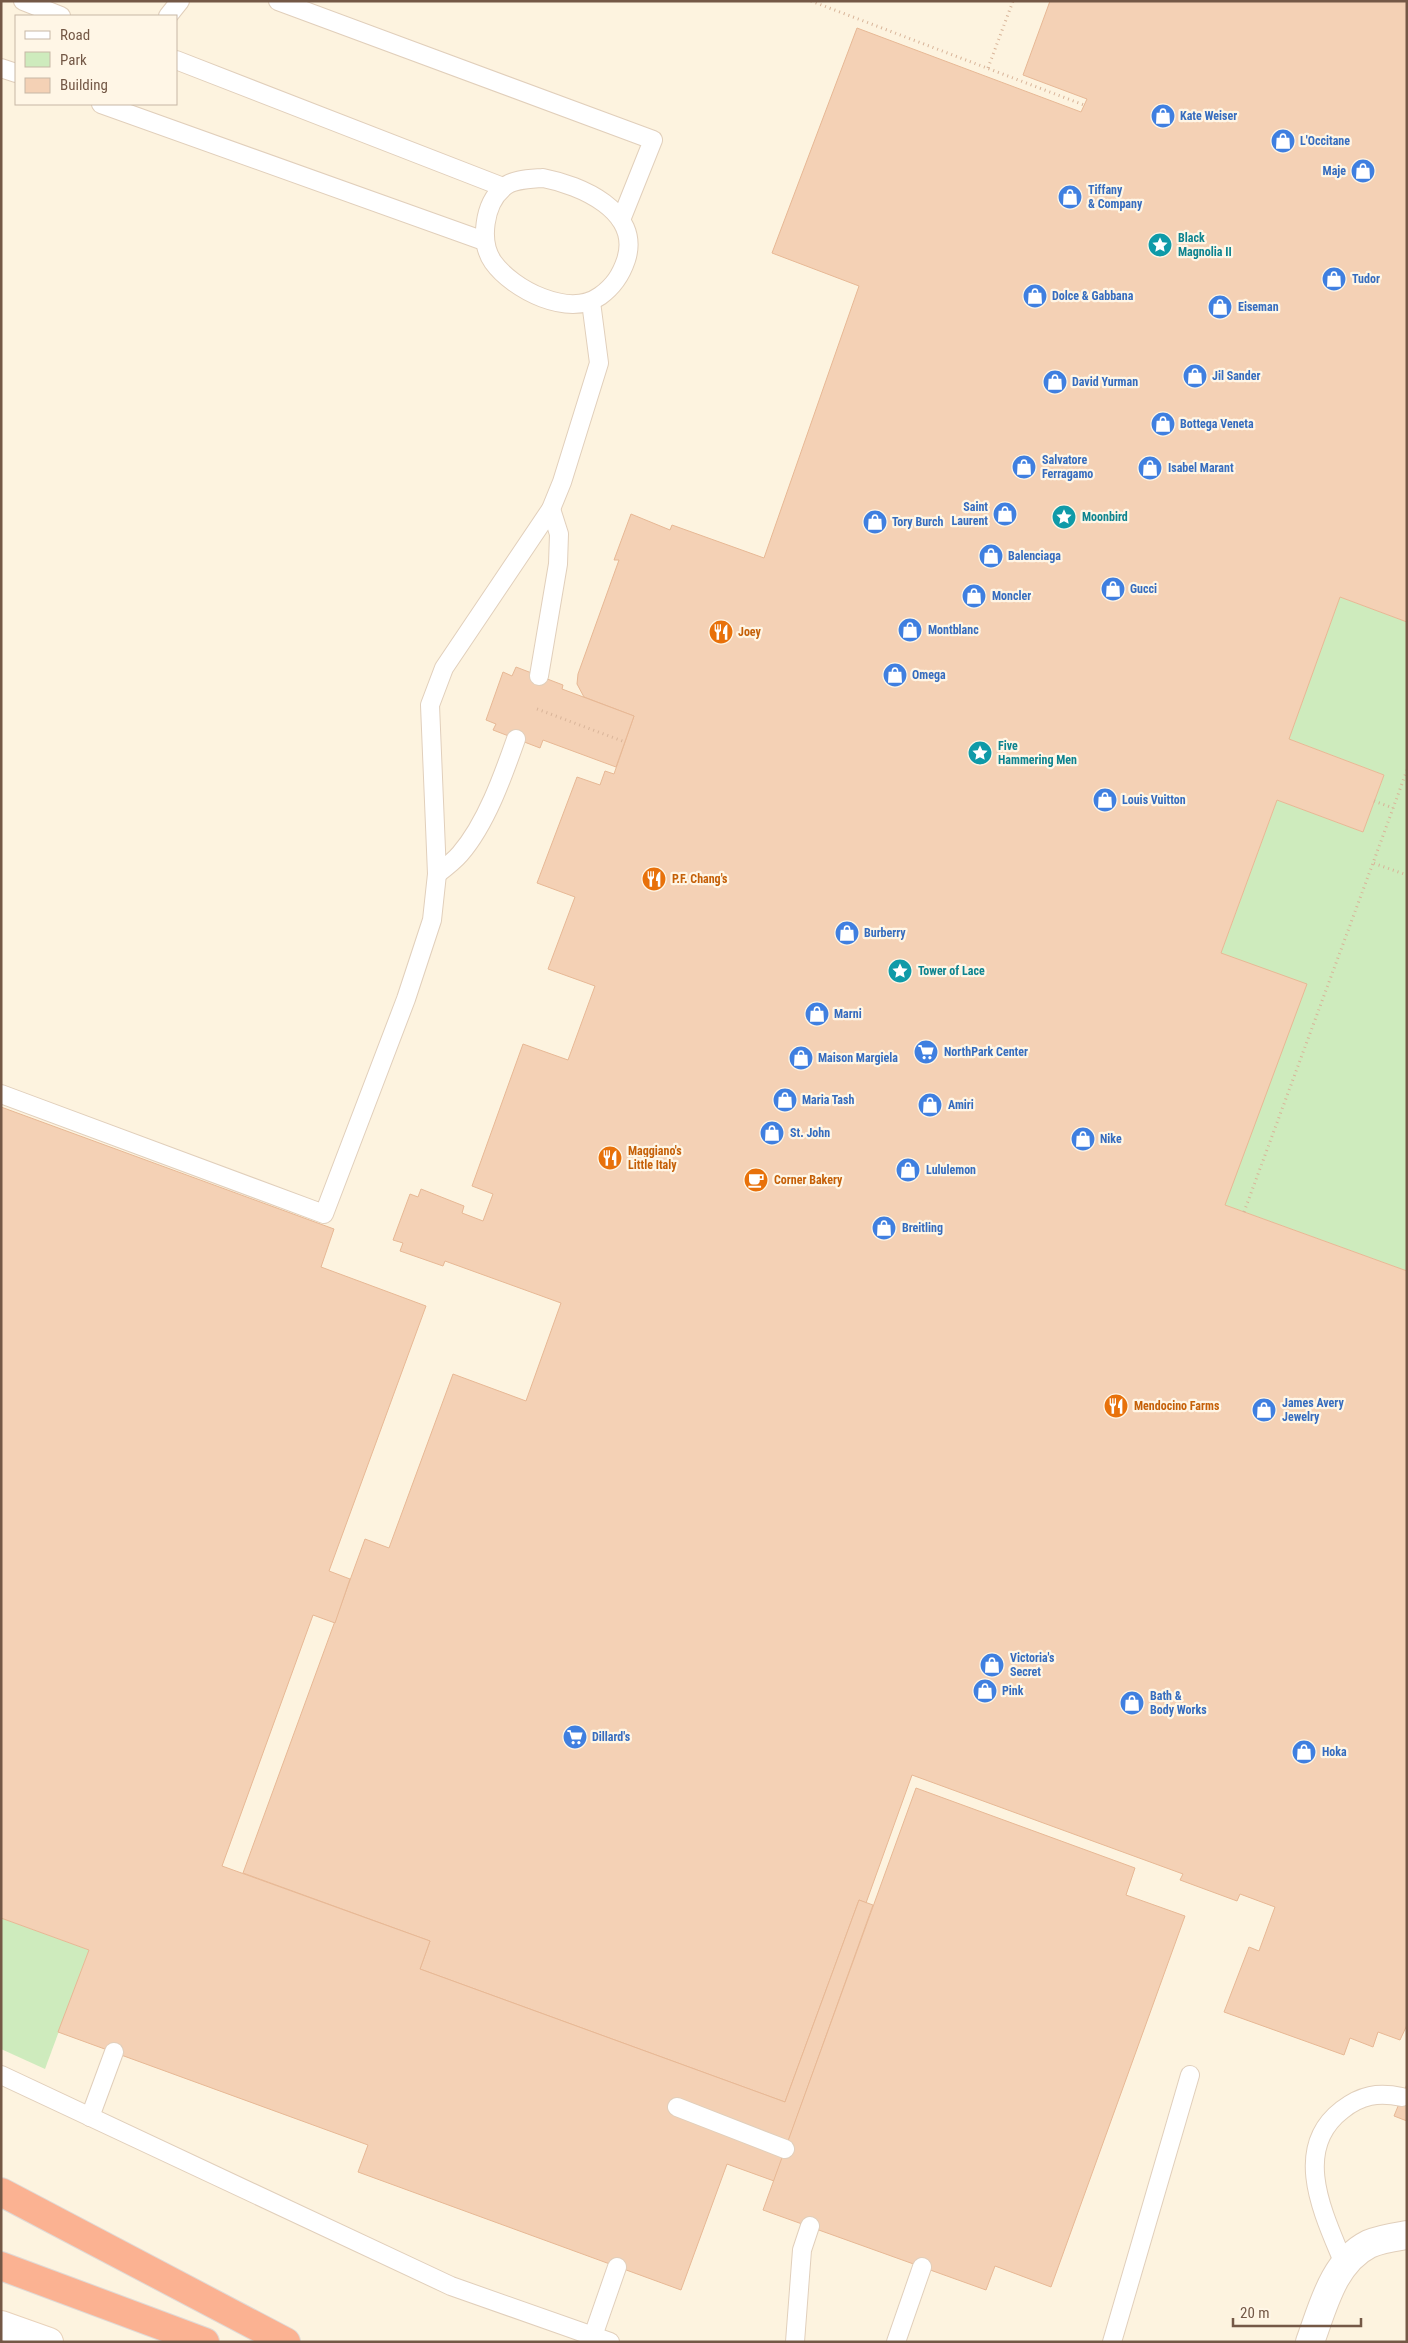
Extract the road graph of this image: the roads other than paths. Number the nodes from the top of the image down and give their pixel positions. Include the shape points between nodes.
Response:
1 (23, 1) edge
2 (180, 1) edge
3 (278, 1) edge
4 (58, 15) edge
5 (169, 15) edge
6 (178, 61) edge
7 (1, 68) edge
8 (15, 73) edge
9 (104, 105) edge
10 (503, 187) junction
11 (621, 220) junction
12 (484, 241) junction
13 (591, 302) junction
14 (551, 509) junction
15 (539, 676) dead end
16 (516, 739) dead end
17 (437, 874) junction
18 (1, 1094) edge
19 (114, 2052) dead end
20 (1, 2075) edge
21 (1190, 2075) dead end
22 (1402, 2097) dead end
23 (676, 2107) dead end
24 (90, 2117) junction
25 (785, 2148) dead end
26 (1, 2192) edge
27 (810, 2226) dead end
28 (1407, 2234) edge
29 (1344, 2264) junction
30 (1, 2266) edge
31 (617, 2267) dead end
32 (922, 2267) dead end
33 (1, 2325) edge
34 (592, 2336) junction
35 (49, 2342) edge
36 (205, 2342) edge
37 (286, 2342) edge
38 (610, 2342) edge
39 (795, 2342) edge
40 (896, 2342) edge
41 (1112, 2342) edge
42 (1310, 2342) edge

1 - 4 lane
2 - 5 lane
3 - 11 lane via 653,140
6 - 10 lane
7 - 8 lane
9 - 12 lane
10 - 11 lane via 523,179 542,178 567,183 591,194
10 - 12 lane via 491,204
11 - 13 lane via 630,248 622,272 612,288
12 - 13 lane via 492,261 518,284 555,301
13 - 14 lane via 599,363
14 - 15 lane via 559,534 558,564
14 - 17 lane via 444,668 430,705
16 - 17 lane via 484,816 460,854
17 - 18 lane via 432,920 406,999 324,1214
19 - 24 lane
20 - 24 lane
21 - 41 lane
22 - 29 lane via 1384,2093 1354,2101 1323,2129 1316,2149 1318,2199
23 - 25 lane
24 - 34 lane via 451,2286
26 - 37 highway
27 - 39 lane via 802,2250
28 - 29 street via 1370,2243
29 - 42 street via 1332,2283
30 - 36 highway
31 - 34 lane
32 - 40 lane
33 - 35 street
34 - 38 lane

